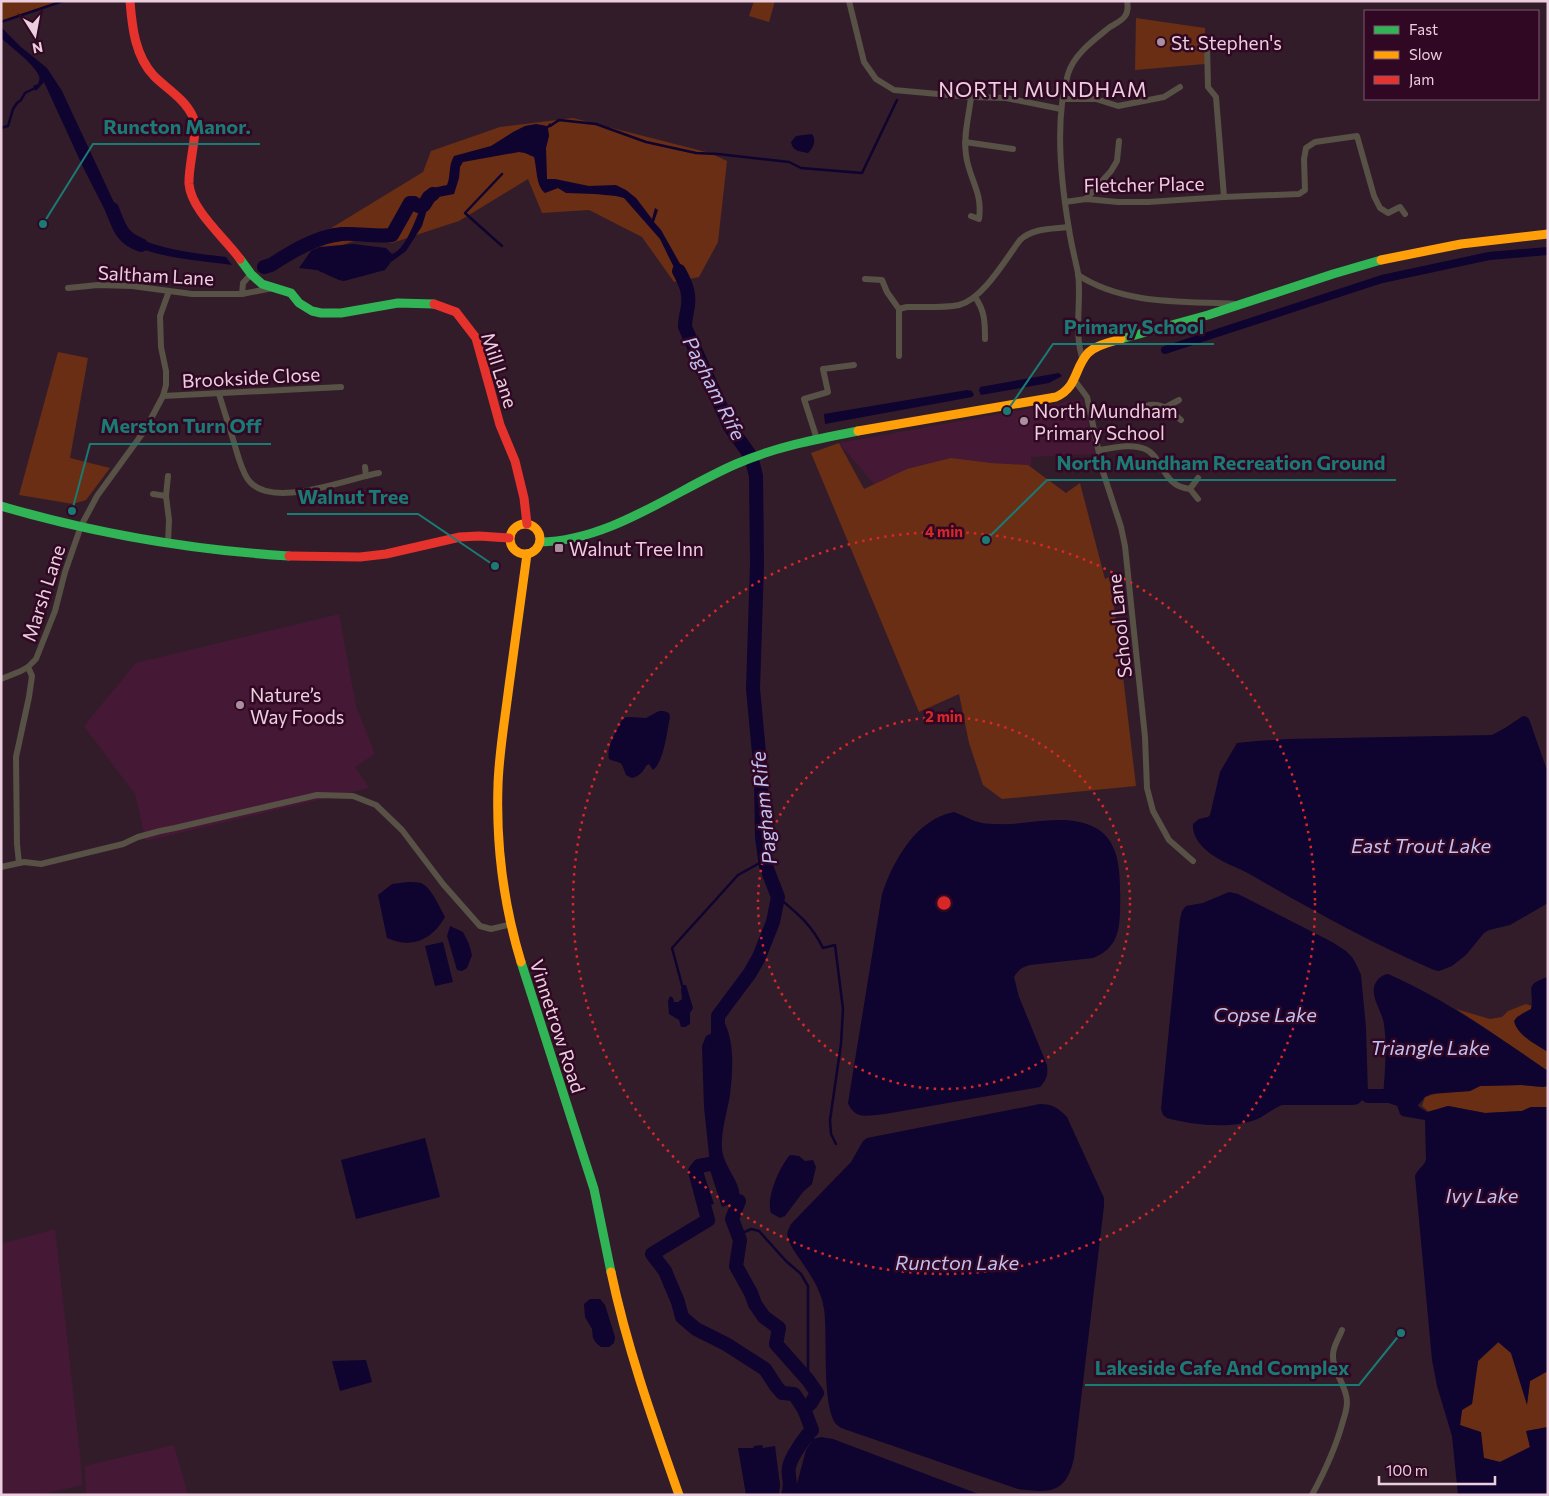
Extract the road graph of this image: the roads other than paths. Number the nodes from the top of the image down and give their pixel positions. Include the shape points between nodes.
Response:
1 (130, 1) edge
2 (849, 1) edge
3 (1127, 1) edge
4 (1207, 44) dead end
5 (1180, 86) dead end
6 (971, 97) junction
7 (1063, 99) junction
8 (1061, 109) junction
9 (1119, 140) dead end
10 (965, 142) junction
11 (1013, 149) dead end
12 (1224, 197) junction
13 (1086, 199) junction
14 (1065, 202) junction
15 (1405, 214) dead end
16 (971, 216) dead end
17 (1068, 227) junction
18 (1548, 234) edge
19 (251, 274) junction
20 (1078, 275) junction
21 (865, 279) dead end
22 (68, 288) dead end
23 (277, 288) junction
24 (169, 291) junction
25 (242, 294) junction
26 (975, 297) junction
27 (1239, 305) junction
28 (900, 309) junction
29 (985, 339) dead end
30 (899, 356) dead end
31 (1083, 360) junction
32 (854, 365) dead end
33 (1074, 382) junction
34 (341, 387) dead end
35 (219, 394) junction
36 (163, 396) junction
37 (1179, 400) dead end
38 (1166, 407) junction
39 (1091, 415) junction
40 (1181, 420) dead end
41 (817, 440) junction
42 (1099, 450) junction
43 (365, 467) dead end
44 (379, 474) dead end
45 (168, 476) dead end
46 (366, 476) junction
47 (1198, 478) dead end
48 (1190, 489) junction
49 (153, 494) dead end
50 (166, 496) junction
51 (1198, 499) dead end
52 (1, 506) edge
53 (527, 524) junction
54 (81, 526) junction
55 (509, 538) junction
56 (540, 542) junction
57 (168, 543) junction
58 (527, 554) junction
59 (28, 667) junction
60 (1, 679) edge
61 (1193, 861) dead end
62 (19, 863) junction
63 (1, 867) edge
64 (512, 924) junction
65 (1342, 1330) dead end
66 (679, 1495) edge
67 (1312, 1495) edge

1 - 19 street via 132,28 139,52 152,74 188,107 194,119 189,186 192,197 201,213
2 - 6 street via 864,62 876,79 894,90
3 - 7 street via 1125,17 1081,52 1069,69
4 - 12 street, Fletcher Place via 1208,87 1216,97
5 - 7 street via 1164,97 1118,106 1096,99
6 - 8 street via 1006,98
6 - 10 street
7 - 8 street
8 - 14 street
9 - 13 street via 1117,161
10 - 11 street
10 - 16 street via 968,165 981,206 980,219
12 - 13 street, Fletcher Place via 1148,202
12 - 15 street, Fletcher Place via 1299,194 1305,190 1306,148 1315,142 1357,136 1380,208 1388,213 1400,207
13 - 14 street, Fletcher Place
14 - 17 street
17 - 20 street
17 - 26 street via 1026,235
18 - 27 street via 1471,242 1403,255
19 - 23 street, Mill Lane via 262,284
19 - 25 street via 242,283
20 - 27 street via 1101,288 1149,299
20 - 31 street via 1079,348
21 - 28 street via 882,280
22 - 24 street, Saltham Lane via 123,286
23 - 25 street, Saltham Lane
23 - 53 street, Mill Lane via 291,293 312,311 321,313 415,302 432,303 456,312 476,338 500,424 518,470
24 - 25 street, Saltham Lane
24 - 36 street via 160,316 166,371
26 - 28 street via 956,305
26 - 29 street via 985,317
27 - 31 street via 1100,346 1090,350
28 - 30 street
31 - 33 street
32 - 41 street via 823,369 828,392 804,399
33 - 39 street, School Lane via 1087,397
33 - 41 street via 1058,396
34 - 35 street, Brookside Close
35 - 36 street, Brookside Close
35 - 46 street via 242,467 248,480 256,487 267,492 300,492
36 - 54 street, Marsh Lane
37 - 38 street
38 - 39 street via 1157,404 1113,416
38 - 40 street
39 - 42 street, School Lane
41 - 56 street via 732,465 593,532 559,542
42 - 48 street via 1136,446 1147,449 1171,481
42 - 61 street, School Lane via 1125,546 1145,737 1147,788 1153,811 1169,840
43 - 46 street
44 - 46 street
45 - 50 street
47 - 48 street
48 - 51 street
49 - 50 street
50 - 57 street
52 - 54 street
53 - 55 street via 517,525
53 - 56 street via 536,528
54 - 57 street
54 - 59 street, Marsh Lane via 46,635 36,658
55 - 57 street via 460,537 398,552 360,556 253,554
55 - 58 street via 515,551
56 - 58 street
58 - 64 street, Vinnetrow Road via 502,742 498,798 500,841
59 - 60 street, Marsh Lane
59 - 62 street via 32,676 16,757
62 - 63 street
62 - 64 street via 41,864 83,855 160,831 316,795 354,796 376,805 402,830 480,926 491,929
64 - 66 street, Vinnetrow Road via 520,960 594,1189 636,1369
65 - 67 street via 1333,1355 1347,1405 1330,1461

